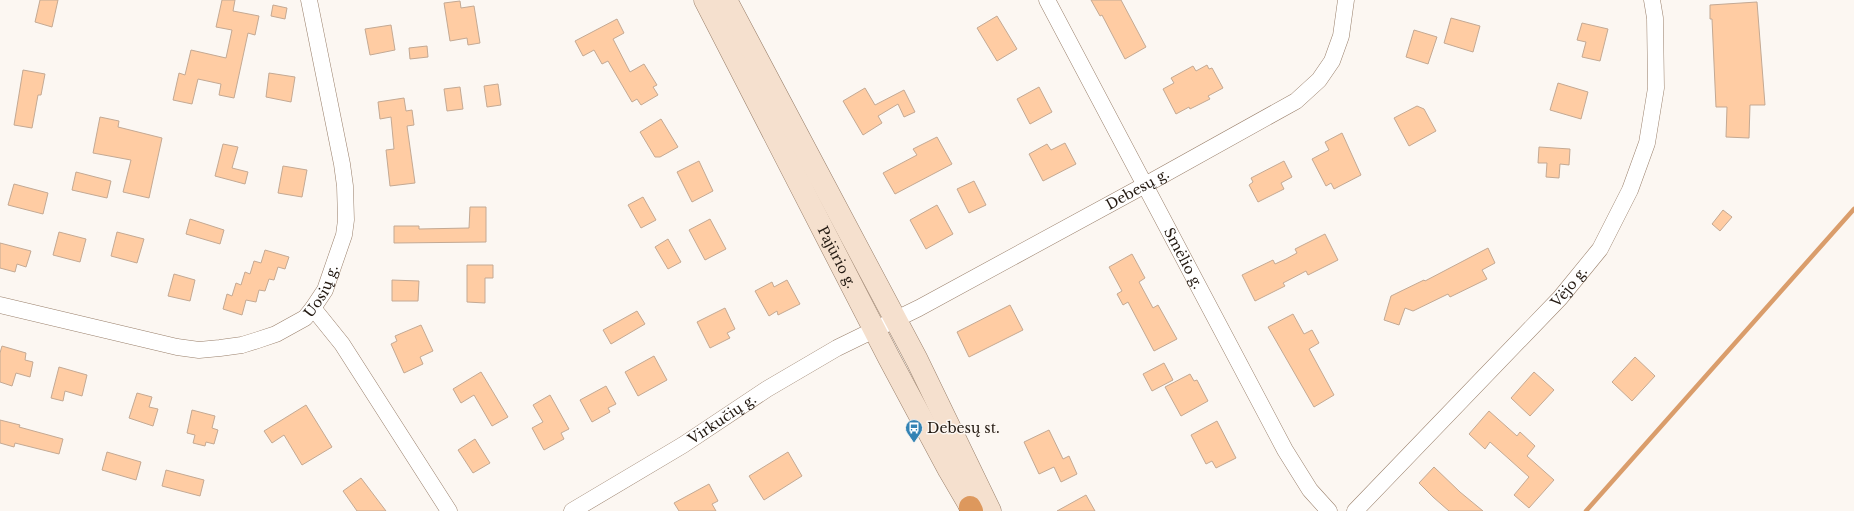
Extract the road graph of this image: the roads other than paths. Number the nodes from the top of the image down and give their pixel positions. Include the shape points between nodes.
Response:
1 (309, 0) edge
2 (705, 0) edge
3 (726, 0) edge
4 (1047, 0) edge
5 (1346, 0) edge
6 (1652, 0) edge
7 (1145, 185) junction
8 (0, 305) edge
9 (314, 308) junction
10 (896, 319) junction
11 (874, 329) junction
12 (588, 507) edge
13 (977, 510) edge
14 (449, 511) edge
15 (572, 511) edge
16 (1329, 511) edge
17 (1355, 511) edge

1 - 9 street, Uosių g. via 342,164 346,220 344,235 325,290
2 - 11 main road, Pajūrio g.
3 - 10 main road, Pajūrio g.
4 - 7 street, Smėlio g.
5 - 7 street, Debesų g. via 1342,36 1332,61 1319,80 1296,101
6 - 17 street, Vėjo g. via 1655,18 1656,88 1647,144 1630,190 1600,250 1560,298
7 - 10 street, Debesų g.
7 - 16 street, Smėlio g. via 1285,450 1310,490
8 - 9 street, Uosių g. via 199,350 242,345 258,340 289,327
9 - 14 street via 342,344
10 - 11 street, Debesų g.
10 - 13 main road, Pajūrio g.
11 - 12 street, Virkučių g. via 773,385
11 - 13 main road, Pajūrio g. via 949,470
12 - 15 street, Virkučių g.

